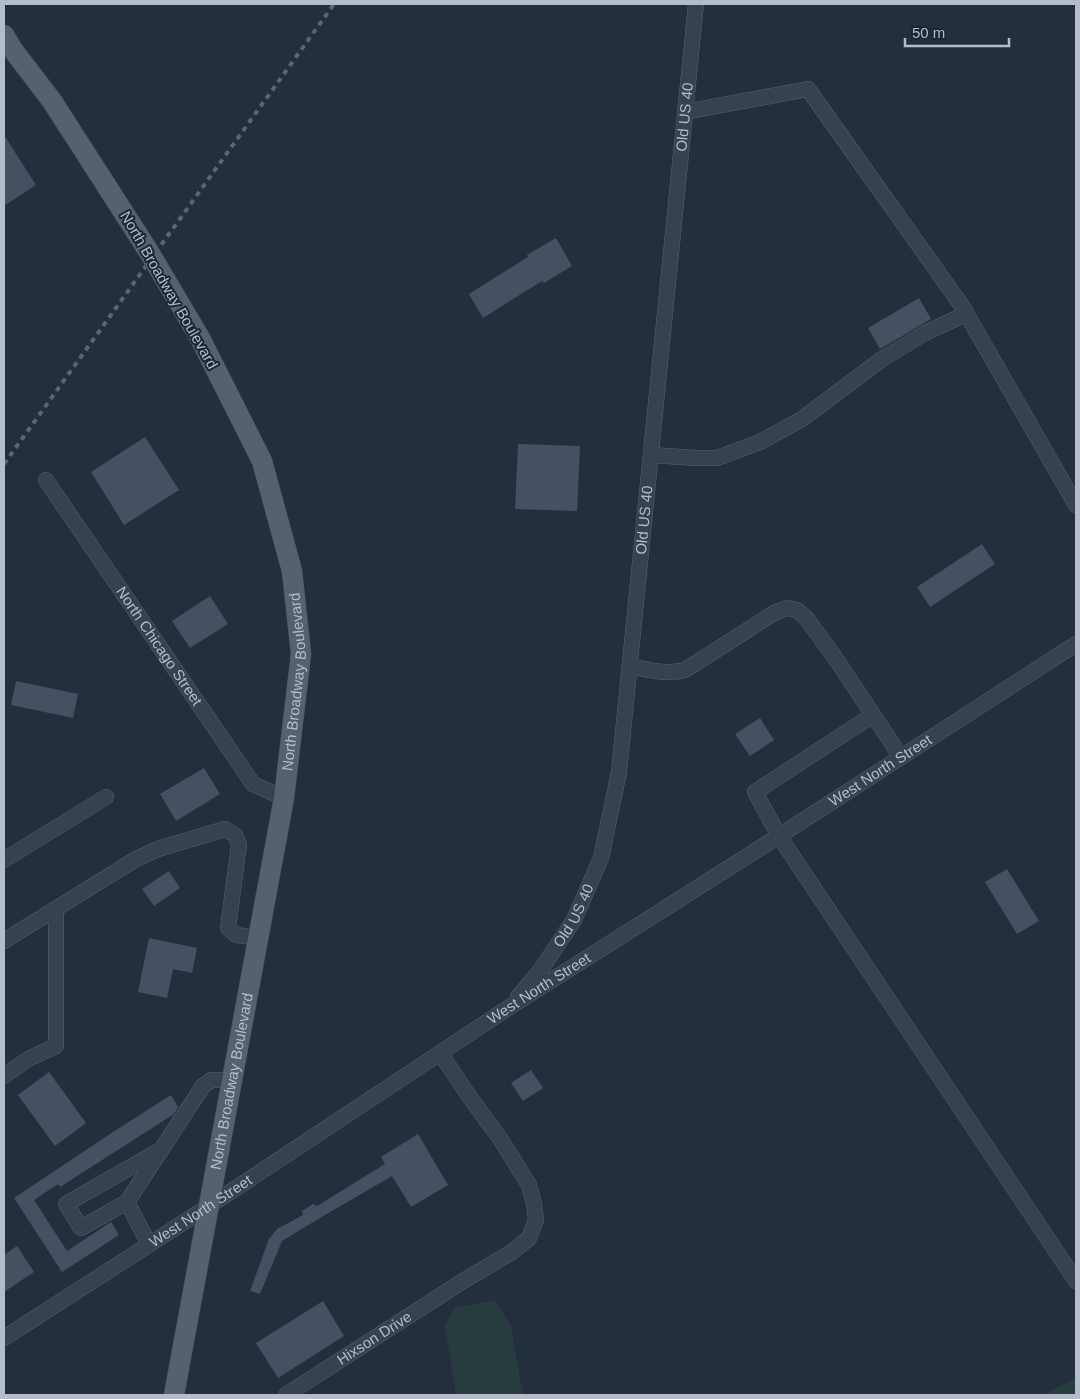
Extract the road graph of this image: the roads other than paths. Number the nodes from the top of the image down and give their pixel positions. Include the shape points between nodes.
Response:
1 (696, 4) edge
2 (4, 35) edge
3 (685, 112) junction
4 (966, 314) junction
5 (651, 455) junction
6 (46, 480) dead end
7 (1076, 505) edge
8 (1076, 644) edge
9 (630, 666) junction
10 (873, 715) junction
11 (901, 757) junction
12 (106, 797) dead end
13 (284, 798) junction
14 (779, 836) junction
15 (4, 860) edge
16 (56, 909) junction
17 (259, 938) junction
18 (4, 941) edge
19 (508, 1008) junction
20 (440, 1053) junction
21 (4, 1076) edge
22 (232, 1080) junction
23 (160, 1150) junction
24 (127, 1202) junction
25 (209, 1206) junction
26 (149, 1244) junction
27 (1076, 1281) edge
28 (4, 1338) edge
29 (174, 1395) edge
30 (286, 1395) edge

1 - 3 street, Old US 40
2 - 13 main road, North Broadway Boulevard, bridge via 52,101 149,252 200,338 262,461 292,571 301,654
3 - 4 street via 808,89
3 - 5 street, Old US 40
4 - 5 street via 882,359 802,419 760,442 717,458
4 - 7 street
5 - 9 street, Old US 40
6 - 13 street, North Chicago Street via 253,784
8 - 11 street, West North Street
9 - 10 street via 664,672 685,670 774,613 786,608 797,610 807,619
9 - 19 street, Old US 40 via 619,772 601,858 574,920 540,970
10 - 11 street
10 - 14 street via 755,792
11 - 14 street, West North Street
12 - 15 street
13 - 17 main road, North Broadway Boulevard
14 - 19 street, West North Street
14 - 27 street
16 - 17 street via 136,859 225,829 235,835 239,845 228,928 236,935
16 - 18 street
16 - 21 street via 56,1046 30,1058
17 - 22 main road, North Broadway Boulevard
19 - 20 street, West North Street
20 - 25 street, West North Street
20 - 30 street, Hixson Drive via 529,1185 536,1220 529,1238 512,1252
22 - 23 street via 211,1080 203,1086
22 - 25 main road, North Broadway Boulevard
23 - 24 street
23 - 24 street via 66,1204 81,1228
24 - 26 street
25 - 26 street, West North Street
25 - 29 main road, North Broadway Boulevard
26 - 28 street, West North Street

